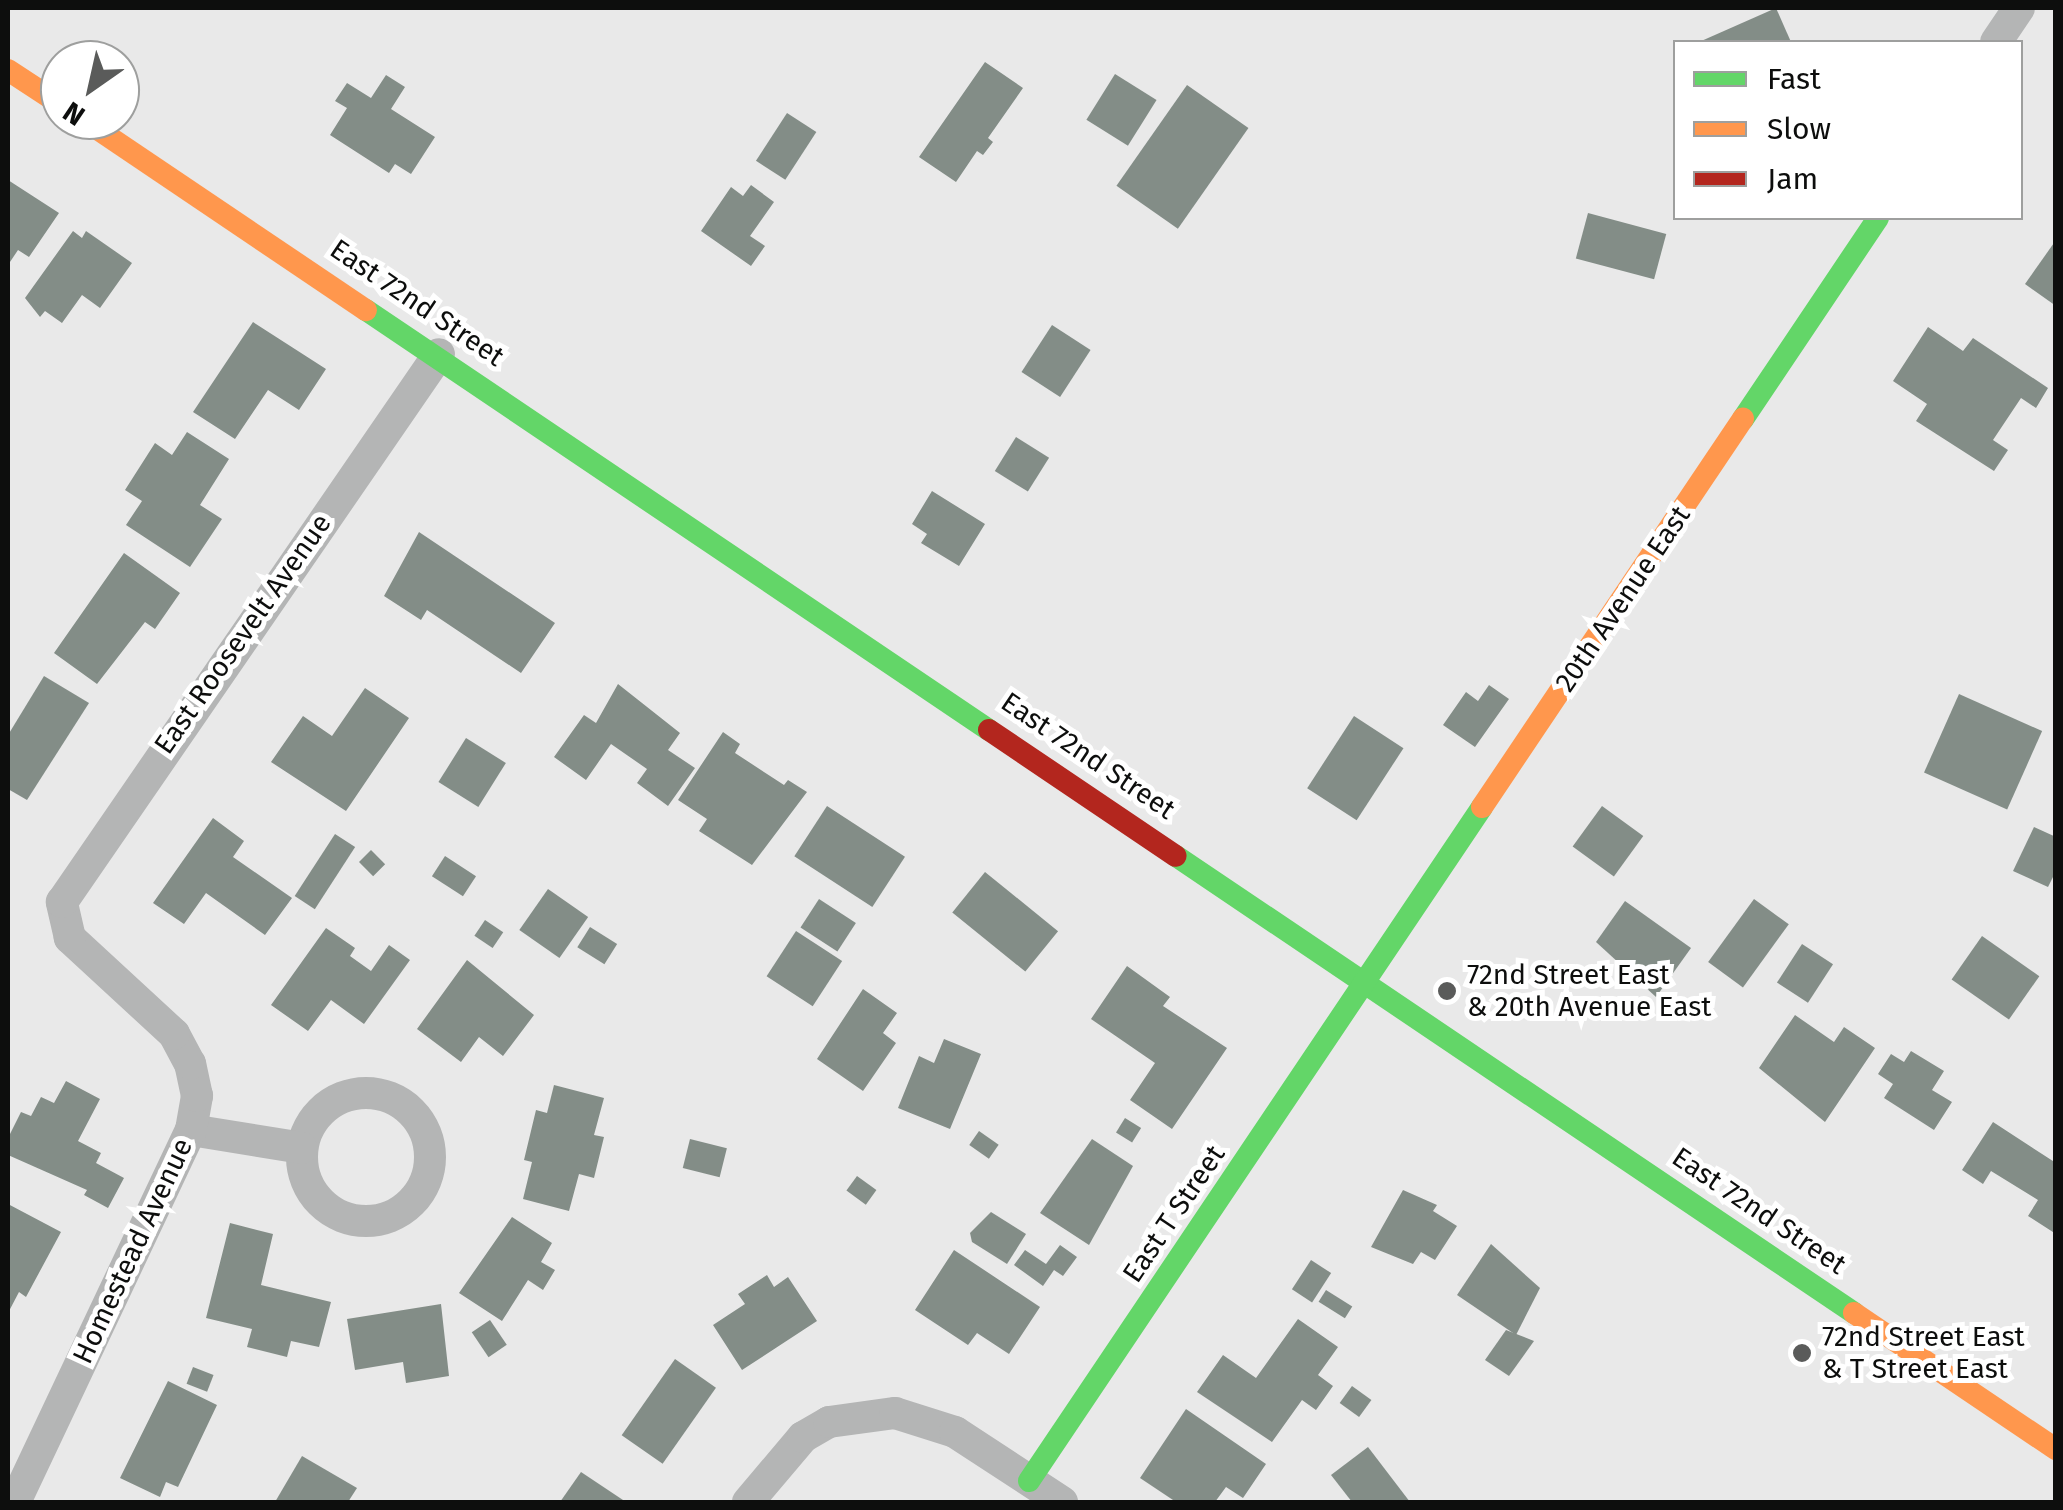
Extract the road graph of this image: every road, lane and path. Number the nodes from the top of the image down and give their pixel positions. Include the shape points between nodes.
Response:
1 (2019, 8) edge
2 (1997, 40) edge
3 (8, 70) edge
4 (40, 91) edge
5 (114, 140) edge
6 (1877, 220) edge
7 (439, 354) junction
8 (62, 919) joint
9 (1369, 981) junction
10 (190, 1130) junction
11 (302, 1148) dead end
12 (2056, 1448) edge
13 (1029, 1481) junction
14 (15, 1502) edge
15 (748, 1502) edge
16 (1062, 1502) edge

1 - 2 street
3 - 4 main road
5 - 7 main road, East 72nd Street
6 - 9 main road, 20th Avenue East
7 - 8 street, East Roosevelt Avenue via 70,885
7 - 9 main road, East 72nd Street
8 - 10 street, Homestead Avenue via 70,938 174,1034 197,1096
9 - 12 main road, East 72nd Street
9 - 13 main road, East T Street
10 - 11 street
10 - 14 street, Homestead Avenue
13 - 15 street via 927,1418 866,1414 803,1437
13 - 16 street

